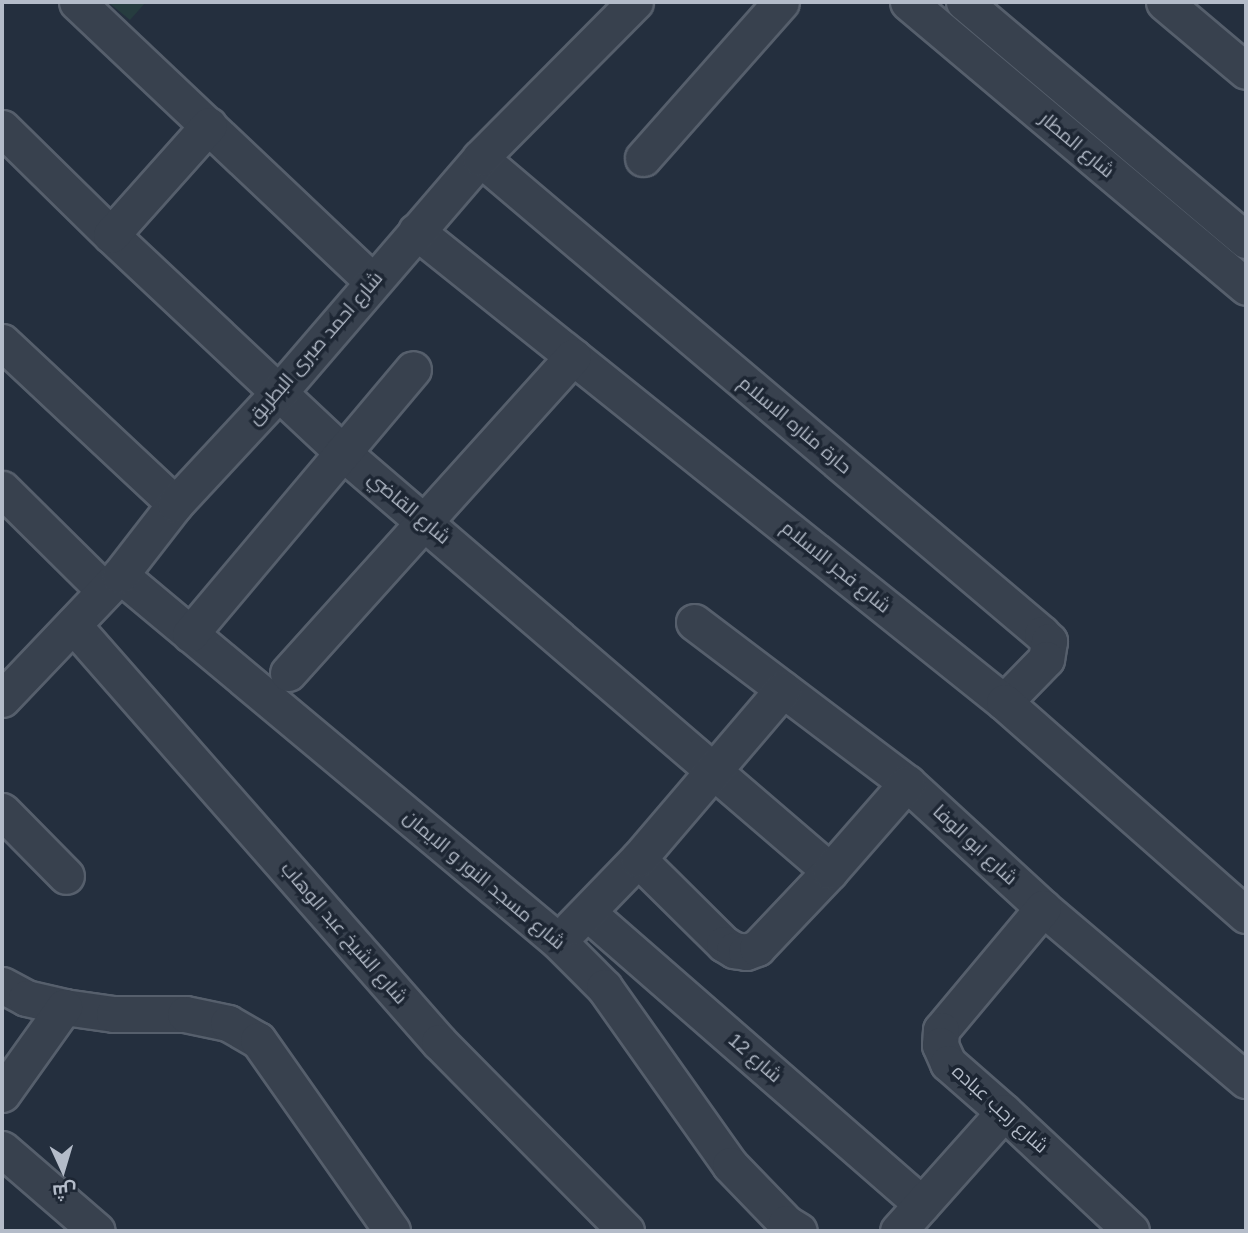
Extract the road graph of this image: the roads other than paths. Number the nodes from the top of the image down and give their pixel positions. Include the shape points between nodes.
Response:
1 (77, 2) edge
2 (635, 2) edge
3 (781, 2) edge
4 (908, 2) edge
5 (964, 2) edge
6 (1164, 2) edge
7 (1246, 71) edge
8 (209, 125) junction
9 (2, 128) edge
10 (480, 158) junction
11 (643, 158) dead end
12 (416, 231) junction
13 (111, 235) junction
14 (1246, 240) edge
15 (372, 281) junction
16 (1246, 287) edge
17 (2, 342) edge
18 (573, 356) junction
19 (413, 369) dead end
20 (279, 392) junction
21 (342, 452) junction
22 (2, 489) edge
23 (175, 504) junction
24 (424, 520) junction
25 (111, 582) junction
26 (694, 622) dead end
27 (73, 625) junction
28 (190, 634) junction
29 (288, 673) dead end
30 (8, 679) edge
31 (783, 689) junction
32 (1004, 702) junction
33 (714, 770) junction
34 (906, 783) junction
35 (2, 811) edge
36 (638, 859) junction
37 (830, 872) junction
38 (66, 876) dead end
39 (1043, 908) junction
40 (588, 913) junction
41 (1246, 915) edge
42 (558, 941) junction
43 (2, 985) edge
44 (64, 1007) junction
45 (1246, 1080) edge
46 (2, 1094) edge
47 (1004, 1111) junction
48 (2, 1149) edge
49 (922, 1204) junction
50 (97, 1231) edge
51 (392, 1231) edge
52 (625, 1231) edge
53 (799, 1231) edge
54 (898, 1231) edge
55 (1131, 1231) edge

1 - 8 street
2 - 10 street, شارع احمد صبرى البطريق
3 - 11 street
4 - 16 street, شارع المطار
5 - 14 street, شارع المطار
6 - 7 street
8 - 13 street
8 - 15 street
9 - 13 street, شارع القاضي
10 - 12 street, شارع احمد صبرى البطريق
10 - 32 street, حارة مناره الاسلام via 1049,641 1046,659
12 - 15 street, شارع احمد صبرى البطريق
12 - 18 street, شارع فجر الاسلام
13 - 20 street, شارع القاضي
15 - 20 street, شارع احمد صبرى البطريق
17 - 23 street
18 - 24 street
18 - 32 street, شارع فجر الاسلام
19 - 21 street
20 - 21 street, شارع القاضي
20 - 23 street, شارع احمد صبرى البطريق
21 - 24 street, شارع القاضي
21 - 28 street
22 - 25 street, شارع مسجد النور و الايمان
23 - 25 street, شارع احمد صبرى البطريق
24 - 29 street
24 - 33 street, شارع القاضي
25 - 27 street, شارع احمد صبرى البطريق
25 - 28 street, شارع مسجد النور و الايمان
26 - 31 street, شارع ابو الوفا
27 - 30 street, شارع احمد صبرى البطريق
27 - 52 street, شارع الشيخ عبد الوهاب via 439,1042
28 - 42 street, شارع مسجد النور و الايمان
31 - 33 street
31 - 34 street, شارع ابو الوفا
32 - 41 street, شارع فجر الاسلام
33 - 36 street
33 - 37 street, شارع القاضي
34 - 37 street
34 - 39 street, شارع ابو الوفا
35 - 38 street
36 - 37 street via 724,944 746,952 757,948
36 - 40 street
39 - 45 street, شارع ابو الوفا
39 - 47 street, شارع رجب عباده via 942,1030 940,1045 948,1063
40 - 42 street
40 - 49 street, شارع 12
42 - 53 street, شارع مسجد النور و الايمان via 604,987 730,1165
43 - 44 street via 26,998
44 - 46 street
44 - 51 street via 114,1014 186,1014 228,1023 258,1040
47 - 49 street
47 - 55 street, شارع رجب عباده
48 - 50 street
49 - 54 street

